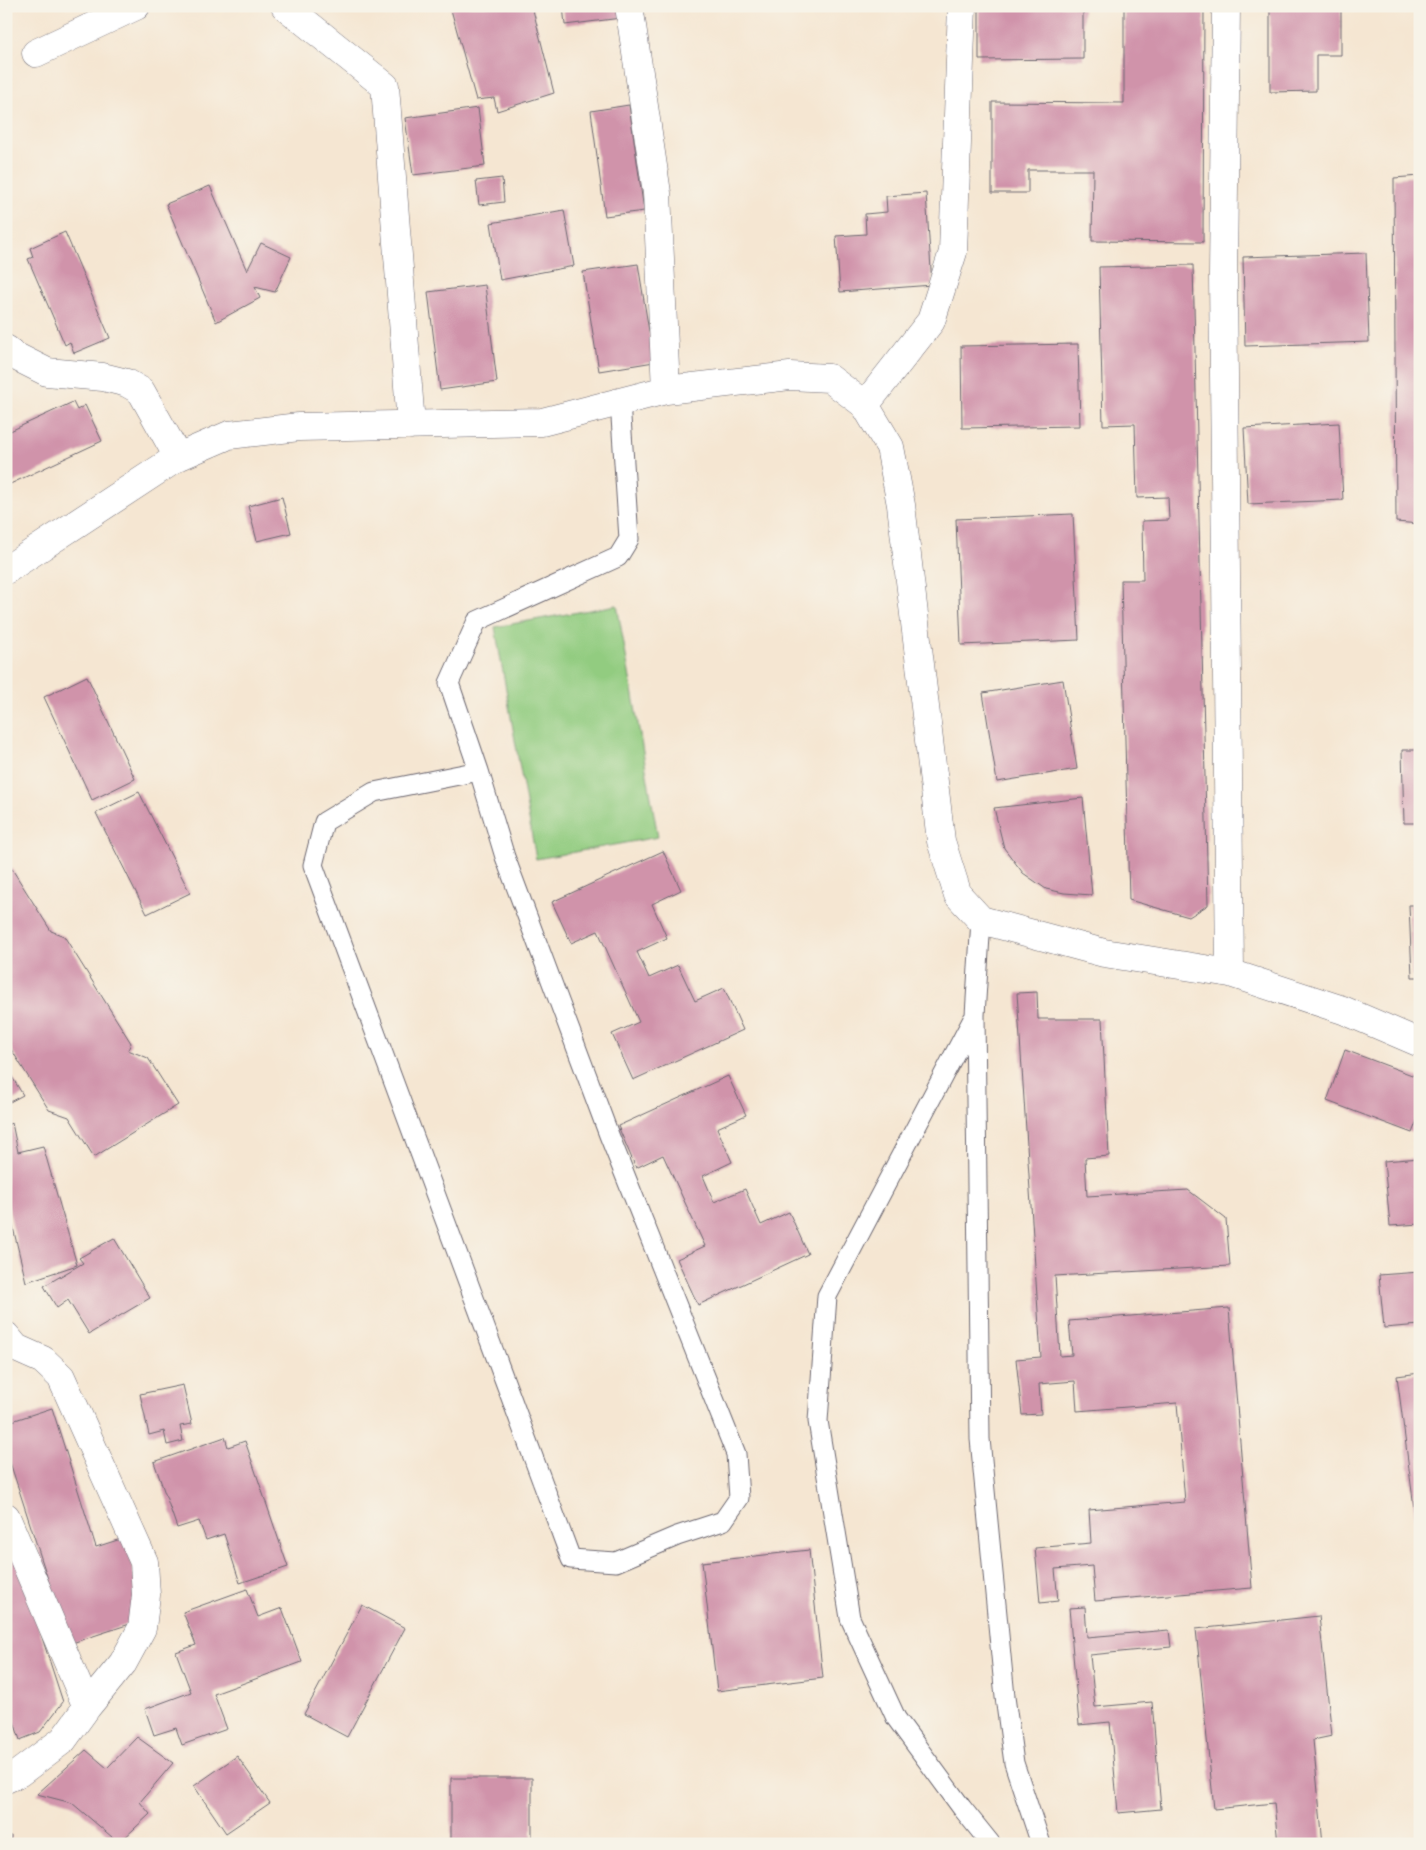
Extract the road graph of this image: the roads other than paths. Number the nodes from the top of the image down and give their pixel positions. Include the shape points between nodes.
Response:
1 (136, 6) edge
2 (284, 6) edge
3 (629, 6) edge
4 (962, 6) edge
5 (1226, 6) edge
6 (36, 52) dead end
7 (6, 350) edge
8 (666, 390) junction
9 (620, 402) junction
10 (865, 405) junction
11 (411, 425) junction
12 (178, 457) junction
13 (6, 570) edge
14 (479, 771) junction
15 (981, 920) junction
16 (1230, 973) junction
17 (975, 1015) junction
18 (1420, 1043) edge
19 (6, 1336) edge
20 (6, 1516) edge
21 (86, 1707) junction
22 (6, 1779) edge
23 (991, 1844) edge
24 (1041, 1844) edge

1 - 6 street
2 - 11 street via 385,86
3 - 8 street via 657,193
4 - 10 street via 953,252 931,321
5 - 16 street via 1223,285
7 - 12 street via 47,372 103,377 127,383 141,391
8 - 9 street
8 - 10 street via 790,376 829,378
9 - 11 street via 542,422
9 - 14 lane via 629,539 618,557 477,621 449,683
10 - 15 street via 890,447 901,505 941,841 958,896
11 - 12 street via 299,427 229,435
12 - 13 street
14 - 14 lane via 374,792 324,822 313,866 571,1559 616,1562 722,1521 739,1498 736,1454 504,857
15 - 16 street via 1104,952
15 - 17 lane
16 - 18 street via 1343,1010
17 - 23 lane via 827,1296 818,1421 850,1618 896,1718
17 - 24 lane via 980,1439 1014,1763
19 - 21 street via 16,1348 43,1360 61,1377 144,1562 146,1595 142,1628 123,1664
20 - 21 street
21 - 22 street via 63,1740

